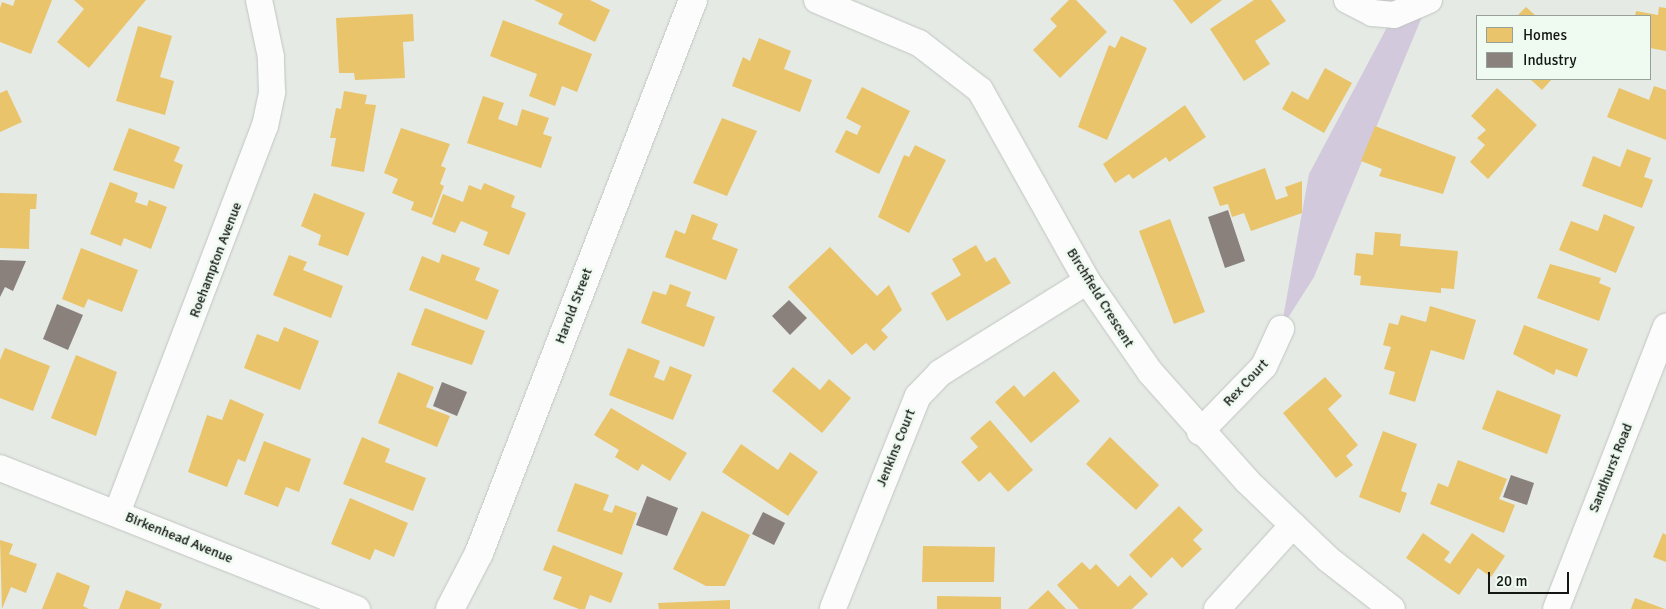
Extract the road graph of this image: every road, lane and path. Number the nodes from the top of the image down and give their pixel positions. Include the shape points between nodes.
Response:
1 (259, 0) edge
2 (694, 0) edge
3 (818, 0) edge
4 (1347, 0) edge
5 (1429, 0) edge
6 (1087, 281) junction
7 (1666, 328) edge
8 (1282, 329) dead end
9 (1656, 387) edge
10 (1200, 432) junction
11 (0, 468) edge
12 (117, 513) junction
13 (1293, 525) junction
14 (833, 608) edge
15 (357, 609) edge
16 (450, 609) edge
17 (1217, 609) edge
18 (1392, 609) edge
19 (1556, 609) edge

1 - 12 street, Roehampton Avenue via 271,57 272,92 263,134
2 - 16 street, Harold Street via 479,553
3 - 6 street, Birchfield Crescent via 919,43 980,90
4 - 5 street via 1372,14 1394,15
6 - 10 street, Birchfield Crescent via 1138,356
6 - 14 street, Jenkins Court via 940,373 918,396
7 - 9 street, Sandhurst Road
8 - 10 street, Rex Court via 1264,366
9 - 19 street, Sandhurst Road
10 - 13 street, Birchfield Crescent
11 - 12 street, Birkenhead Avenue
12 - 15 street, Birkenhead Avenue
13 - 17 street
13 - 18 street, Birchfield Crescent

